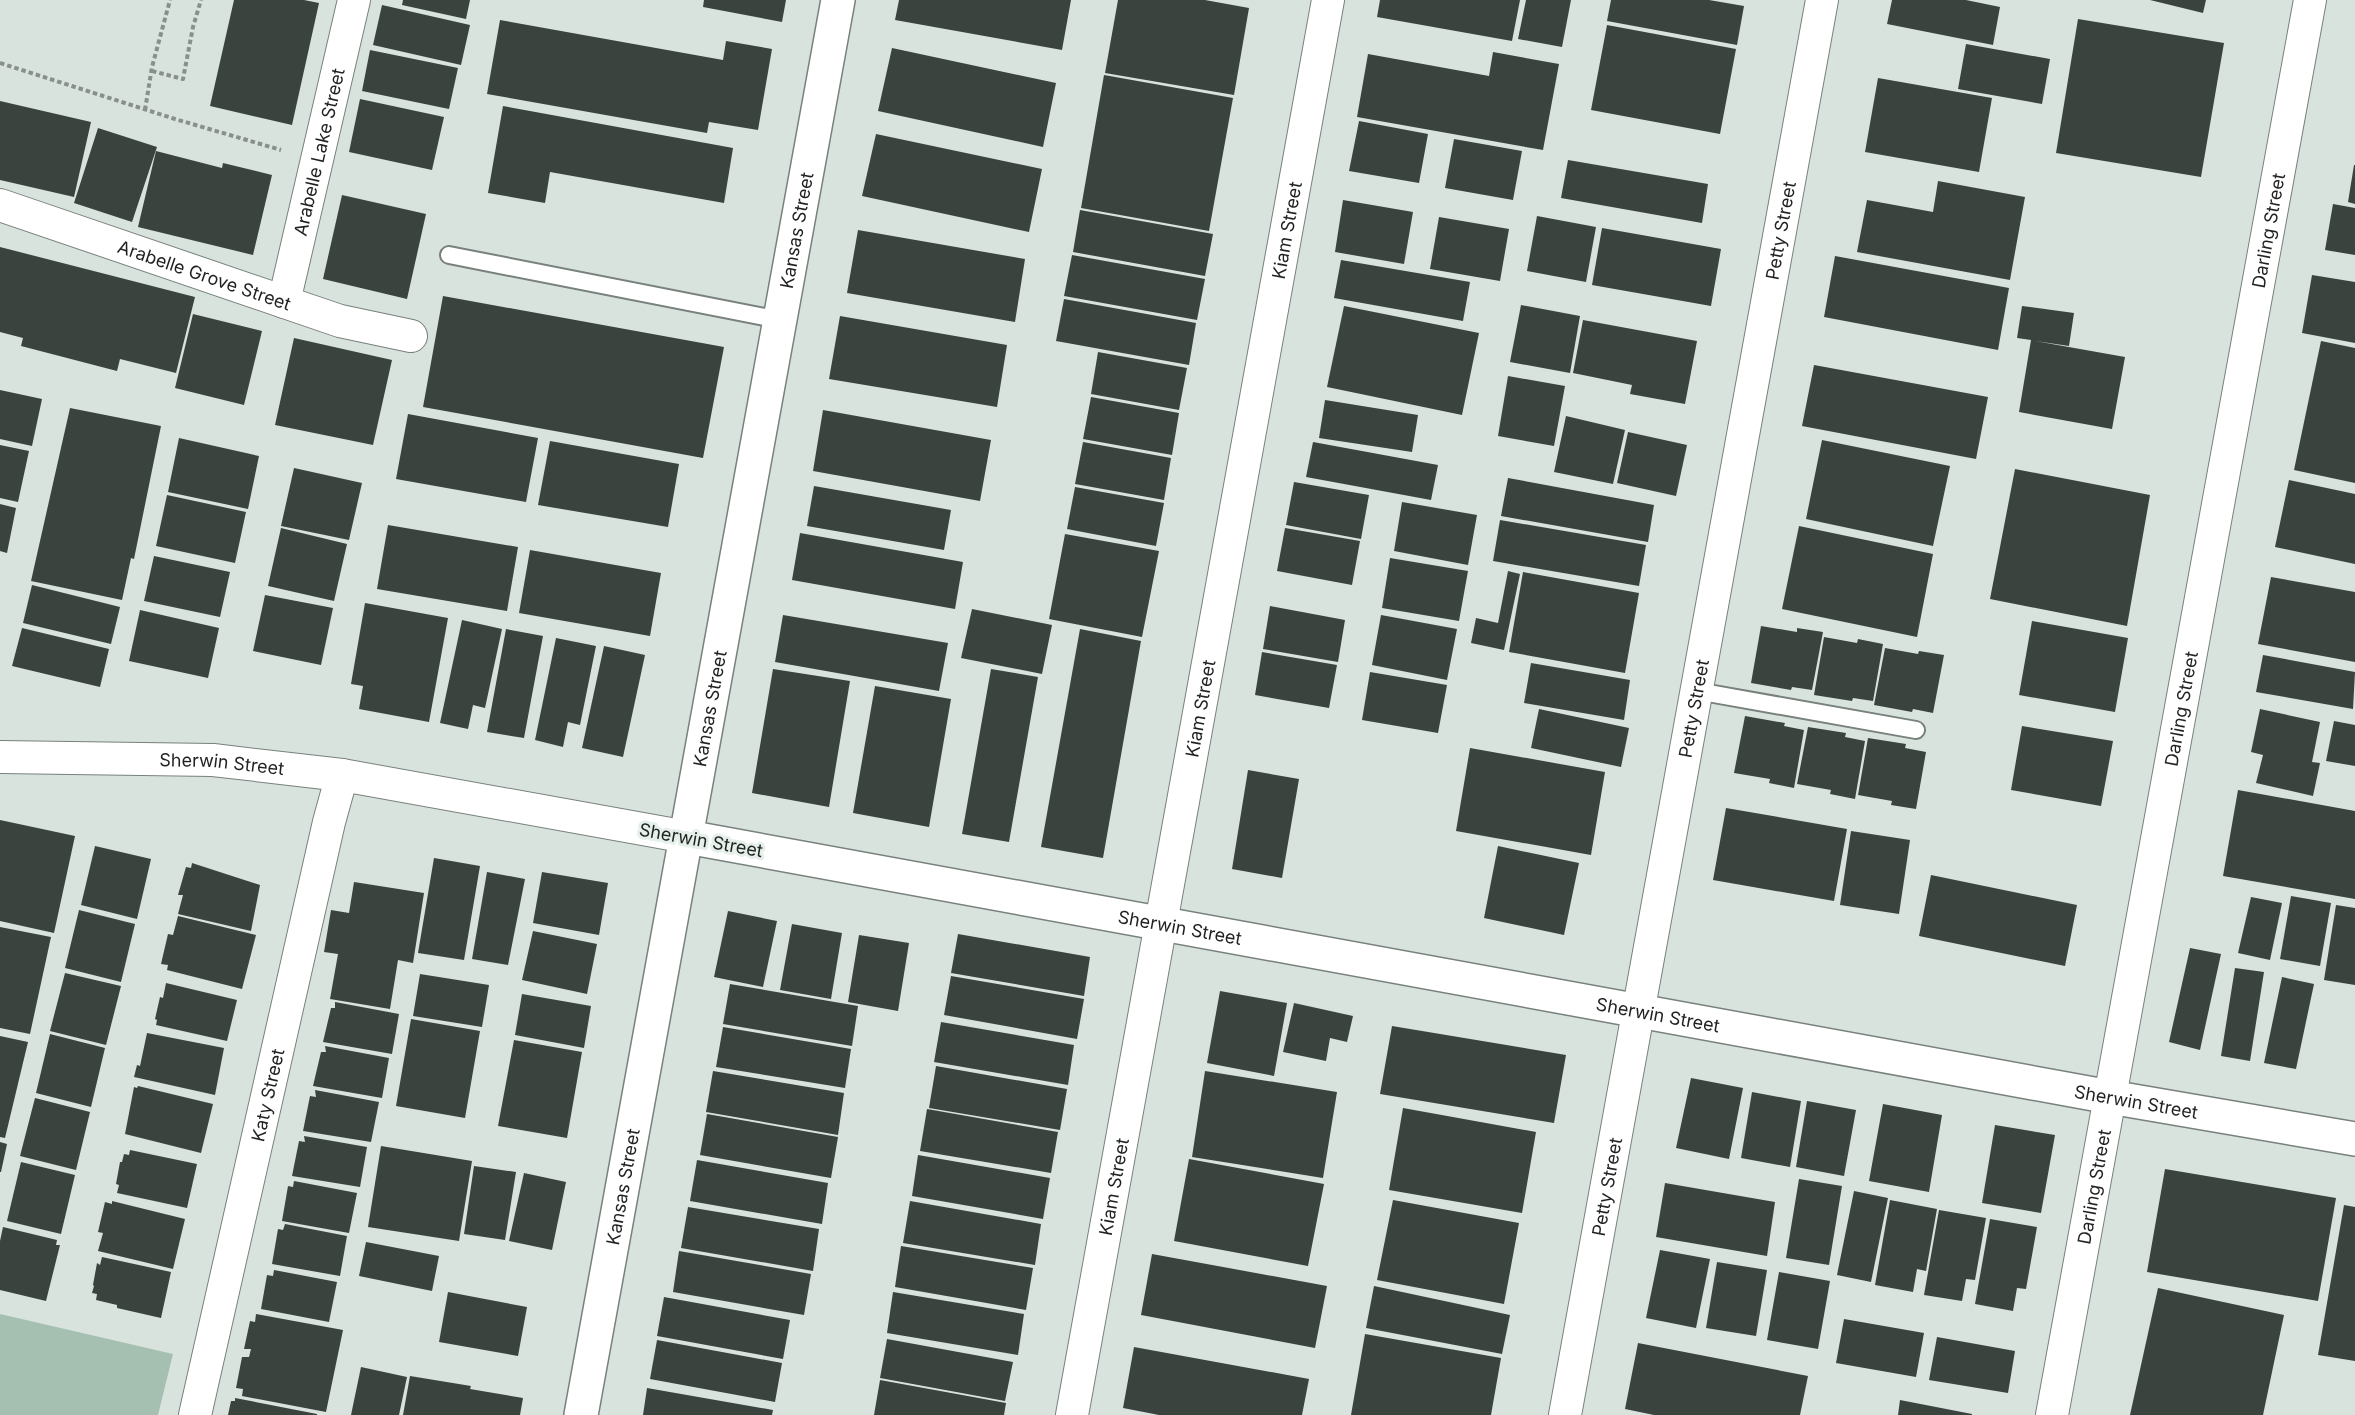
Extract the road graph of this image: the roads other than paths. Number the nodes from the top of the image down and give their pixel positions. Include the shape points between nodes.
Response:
1 (354, 0) edge
2 (838, 0) edge
3 (1328, 0) edge
4 (1822, 0) edge
5 (2310, 0) edge
6 (0, 205) edge
7 (449, 255) dead end
8 (284, 302) junction
9 (780, 321) junction
10 (411, 336) dead end
11 (1697, 691) junction
12 (1916, 730) dead end
13 (0, 757) edge
14 (342, 774) junction
15 (687, 837) junction
16 (1162, 924) junction
17 (1639, 1011) junction
18 (2110, 1097) junction
19 (2355, 1139) edge
20 (195, 1415) edge
21 (581, 1415) edge
22 (1072, 1415) edge
23 (1565, 1415) edge
24 (2052, 1415) edge

1 - 8 street, Arabelle Lake Street
2 - 9 street, Kansas Street
3 - 16 street, Kiam Street
4 - 11 street, Petty Street
5 - 18 street, Darling Street
6 - 8 street, Arabelle Grove Street
7 - 9 lane
8 - 10 street, Arabelle Grove Street via 340,321
9 - 15 street, Kansas Street
11 - 12 lane
11 - 17 street, Petty Street
13 - 14 street, Sherwin Street via 213,760
14 - 15 street, Sherwin Street
14 - 20 street, Katy Street
15 - 16 street, Sherwin Street
15 - 21 street, Kansas Street
16 - 17 street, Sherwin Street
16 - 22 street, Kiam Street
17 - 18 street, Sherwin Street
17 - 23 street, Petty Street
18 - 19 street, Sherwin Street
18 - 24 street, Darling Street

